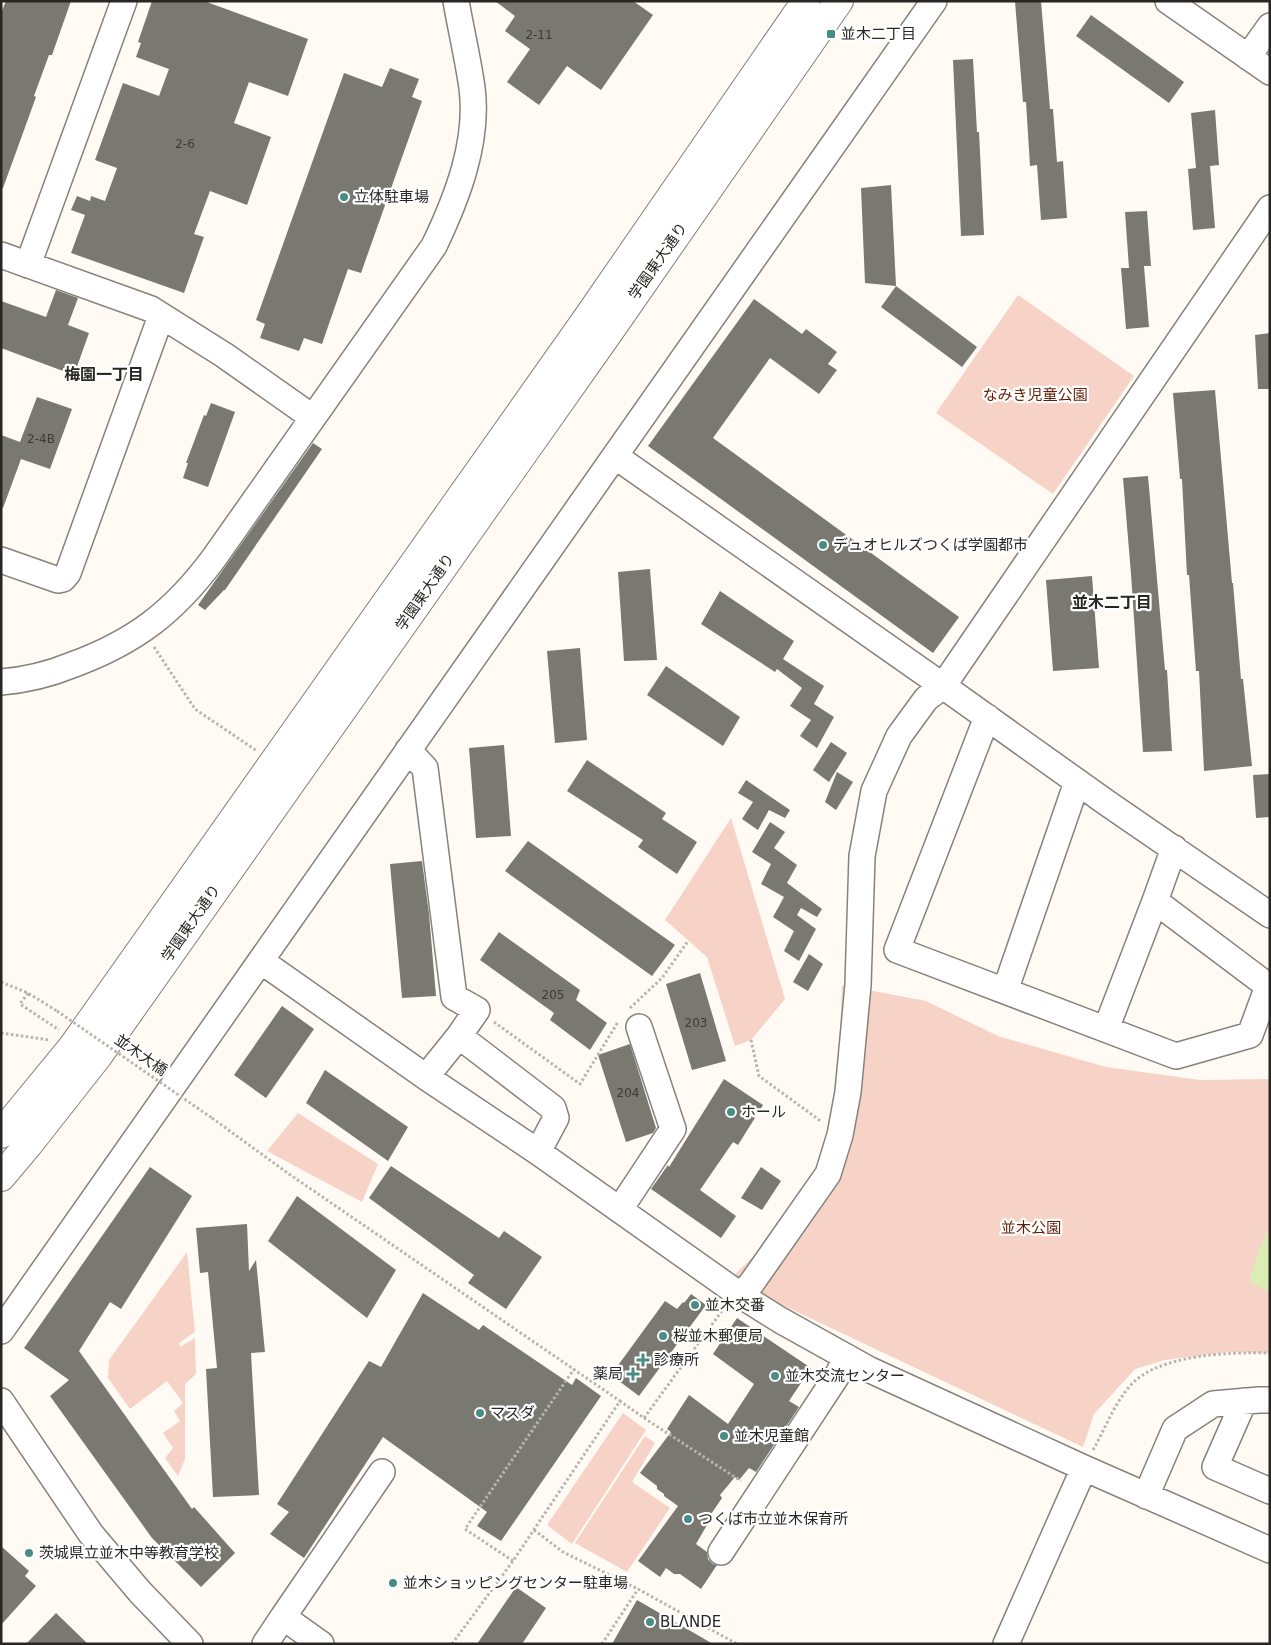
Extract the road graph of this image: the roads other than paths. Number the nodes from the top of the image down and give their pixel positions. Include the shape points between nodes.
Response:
1 (124, 1) edge
2 (456, 1) edge
3 (806, 1) edge
4 (839, 1) edge
5 (934, 1) edge
6 (1168, 1) edge
7 (1270, 26) edge
8 (1248, 57) junction
9 (1270, 72) edge
10 (1270, 208) edge
11 (1, 255) edge
12 (28, 265) junction
13 (161, 316) junction
14 (312, 417) junction
15 (615, 456) junction
16 (1, 560) edge
17 (1, 682) edge
18 (943, 686) junction
19 (987, 717) junction
20 (408, 750) junction
21 (1077, 782) junction
22 (1174, 848) junction
23 (1155, 901) junction
24 (1270, 915) edge
25 (261, 961) junction
26 (1005, 991) junction
27 (639, 1027) dead end
28 (1106, 1029) junction
29 (458, 1036) junction
30 (426, 1077) junction
31 (1, 1134) edge
32 (538, 1152) junction
33 (1, 1177) edge
34 (620, 1209) junction
35 (740, 1295) junction
36 (1, 1331) edge
37 (847, 1358) junction
38 (1270, 1400) edge
39 (1, 1401) edge
40 (1244, 1401) junction
41 (1084, 1468) junction
42 (382, 1472) dead end
43 (1270, 1491) edge
44 (1146, 1496) junction
45 (1270, 1550) edge
46 (721, 1552) dead end
47 (283, 1617) junction
48 (190, 1644) edge
49 (265, 1644) edge
50 (321, 1644) edge
51 (1006, 1644) edge

1 - 12 street
2 - 14 street via 472,89 473,117 468,157 458,188 434,246
3 - 31 main road, 学園東大通り via 588,317 79,1038
4 - 33 main road, 学園東大通り via 98,1056
5 - 15 street
6 - 8 street
7 - 8 street
8 - 9 street
10 - 18 street
11 - 12 street
12 - 13 street via 150,309
13 - 14 street via 224,355
13 - 16 street via 68,573 58,580
14 - 17 street via 198,579 157,619 131,639 98,656 31,678
15 - 18 street
15 - 20 street
18 - 19 street
18 - 35 street via 926,699 899,736 874,791 862,856 856,1018 848,1092 828,1174
19 - 21 street
19 - 26 street via 897,950
20 - 25 street
20 - 29 street via 425,768 454,997 477,1010
21 - 22 street
21 - 26 street
22 - 23 street
22 - 24 street
23 - 28 street
23 - 28 street via 1268,986 1250,1035 1176,1056
25 - 30 street
25 - 36 street
26 - 28 street
27 - 34 street via 673,1129
29 - 30 street
29 - 32 street via 552,1108 556,1118
30 - 32 street
32 - 34 street
34 - 35 street
35 - 37 street
37 - 41 street
37 - 46 street
38 - 40 street
39 - 48 street via 92,1534 140,1592
40 - 43 street via 1215,1467
40 - 44 street via 1212,1404 1175,1430
41 - 44 street
41 - 51 street
42 - 47 street
44 - 45 street
47 - 49 street
47 - 50 street

